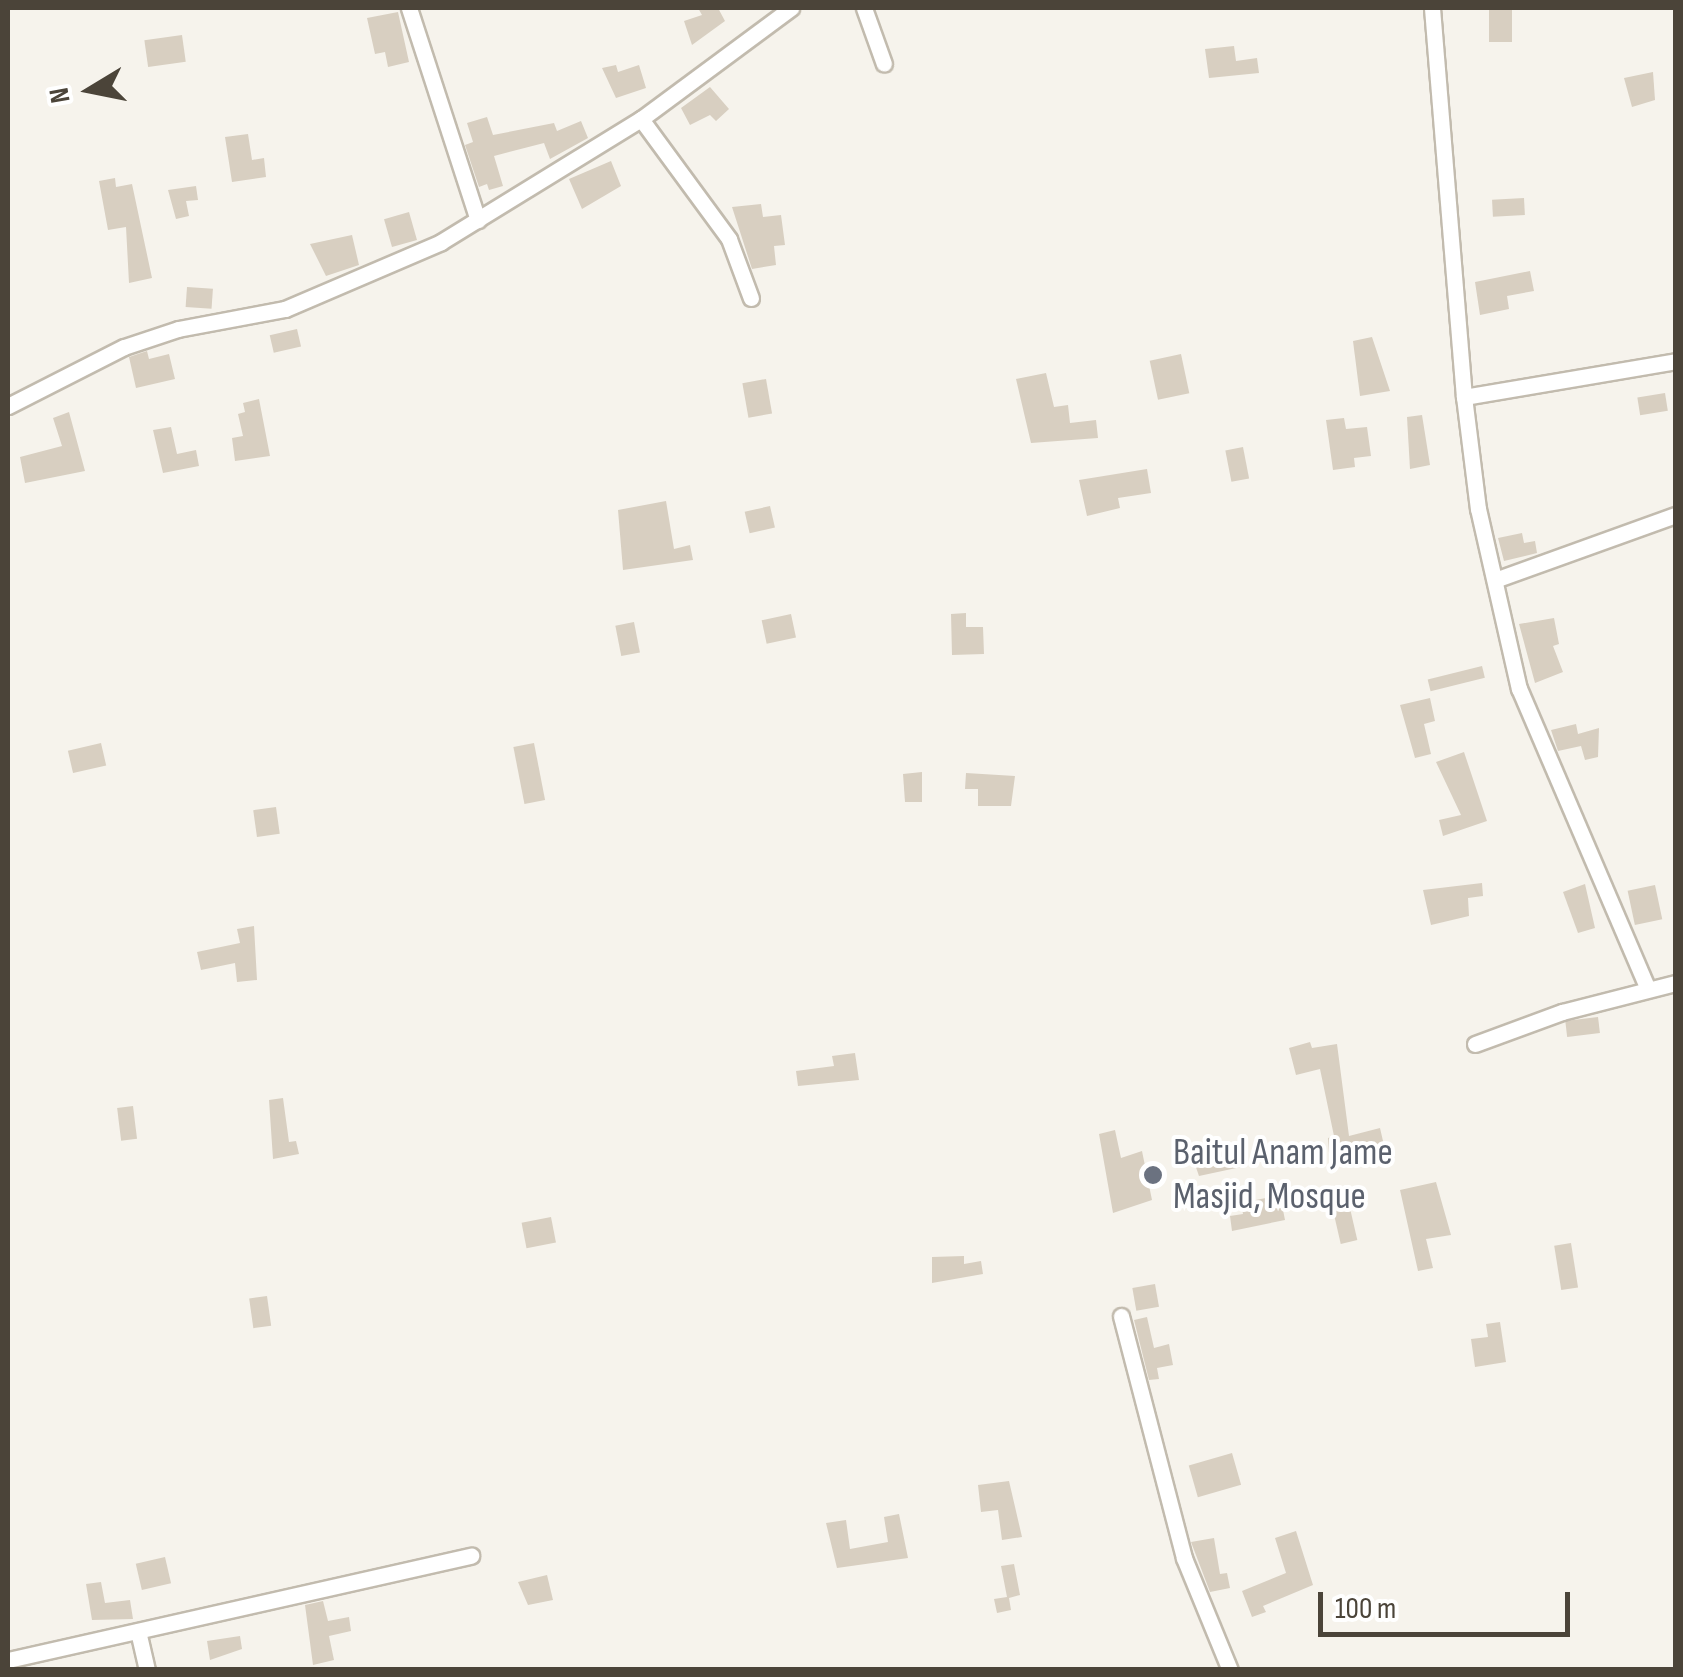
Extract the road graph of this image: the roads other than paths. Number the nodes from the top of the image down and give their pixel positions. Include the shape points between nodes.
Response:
1 (409, 8) edge
2 (791, 8) edge
3 (864, 8) edge
4 (1432, 8) edge
5 (884, 64) dead end
6 (642, 118) junction
7 (478, 220) junction
8 (750, 298) dead end
9 (1676, 361) edge
10 (1464, 397) junction
11 (8, 406) edge
12 (1676, 516) edge
13 (1494, 580) junction
14 (1676, 983) edge
15 (1647, 988) junction
16 (1474, 1044) dead end
17 (1121, 1316) dead end
18 (471, 1556) dead end
19 (138, 1631) junction
20 (8, 1660) edge
21 (147, 1670) edge
22 (1230, 1670) edge

1 - 7 street
2 - 6 street
3 - 5 street
4 - 10 street
6 - 7 street
6 - 8 street via 729,238
7 - 11 street via 286,309 124,346
9 - 10 street
10 - 13 street
12 - 13 street
13 - 15 street via 1519,689
14 - 15 street
15 - 16 street
17 - 22 street via 1140,1410 1184,1558
18 - 19 street
19 - 20 street
19 - 21 street

